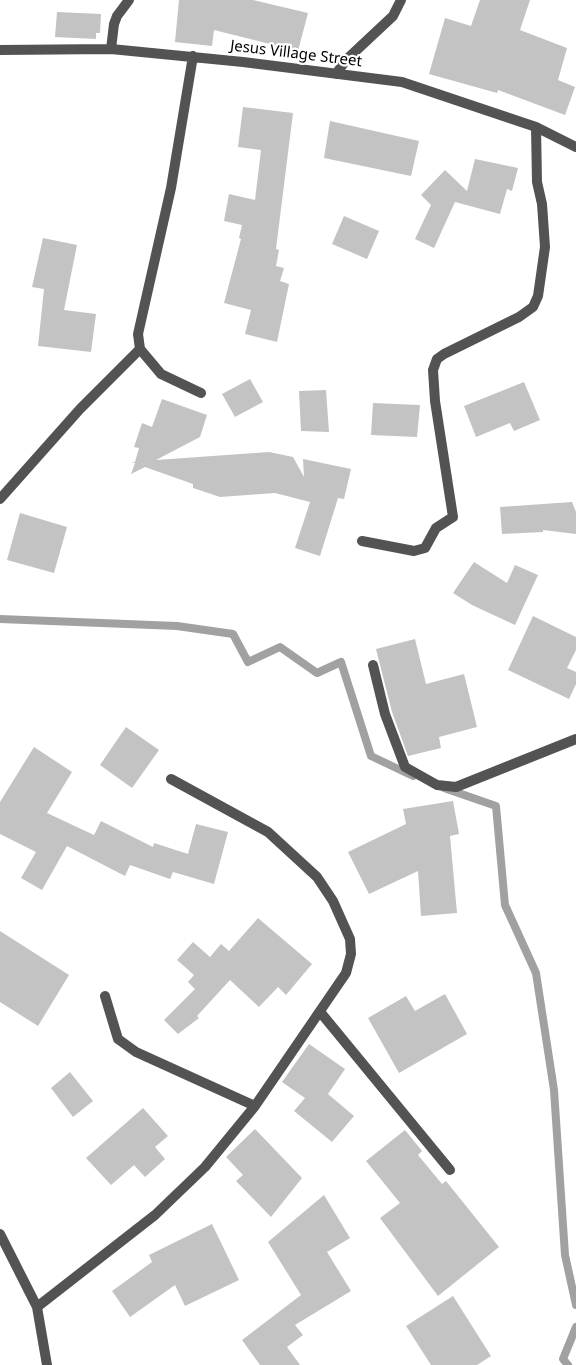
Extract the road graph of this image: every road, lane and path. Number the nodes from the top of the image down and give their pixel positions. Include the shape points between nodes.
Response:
1 (129, 0) edge
2 (401, 0) edge
3 (111, 49) junction
4 (0, 50) edge
5 (193, 56) junction
6 (336, 74) junction
7 (536, 127) junction
8 (576, 148) edge
9 (140, 349) junction
10 (201, 393) dead end
11 (0, 499) edge
12 (362, 541) dead end
13 (373, 665) dead end
14 (576, 739) edge
15 (171, 779) dead end
16 (105, 996) dead end
17 (321, 1013) junction
18 (255, 1106) junction
19 (450, 1170) dead end
20 (0, 1234) edge
21 (37, 1307) junction
22 (47, 1365) edge

1 - 3 street via 114,24
2 - 6 street via 393,16 346,60
3 - 4 street, Jesus Village Street
3 - 5 street, Jesus Village Street
5 - 6 street, Jesus Village Street
5 - 9 street via 171,188 140,325
6 - 7 street, Jesus Village Street via 402,82
7 - 8 street, Jesus Village Street
7 - 12 street via 537,182 545,247 538,296 533,307 519,317 444,354 437,359 433,370 453,517 436,528 425,548 414,551
9 - 10 street via 161,374
9 - 11 street
13 - 14 street via 385,714 405,767 437,785 456,787
15 - 17 street via 268,832 317,877 328,893 350,939 351,954 346,973
16 - 18 street via 118,1039 136,1052
17 - 18 street
17 - 19 street
18 - 21 street via 205,1167 155,1215
20 - 21 street
21 - 22 street

